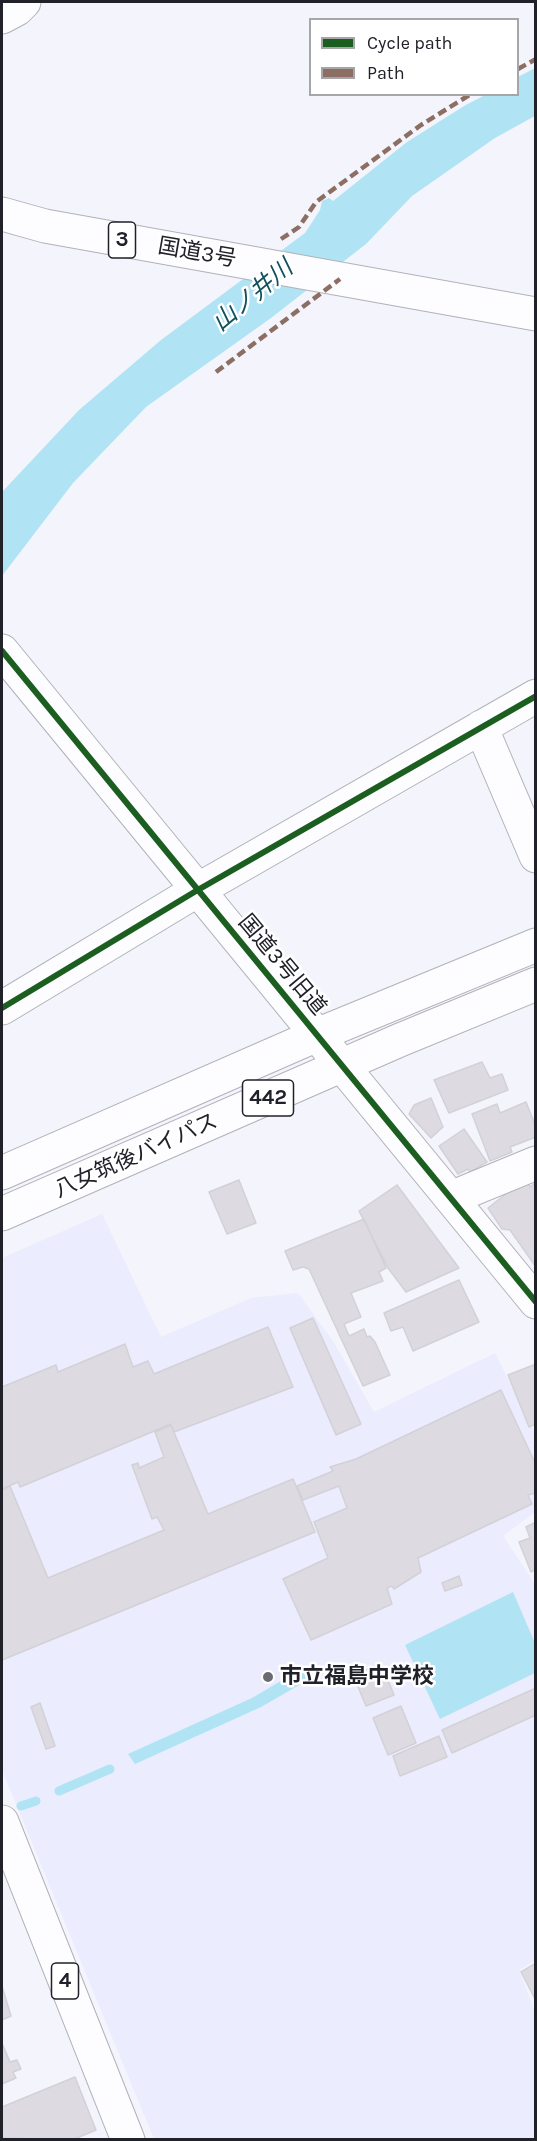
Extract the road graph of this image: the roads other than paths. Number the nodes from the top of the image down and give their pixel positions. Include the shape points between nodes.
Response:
1 (24, 2) edge
2 (2, 17) edge
3 (2, 214) edge
4 (536, 314) edge
5 (2, 651) edge
6 (536, 696) edge
7 (481, 727) junction
8 (536, 856) edge
9 (196, 891) junction
10 (536, 945) edge
11 (536, 984) edge
12 (2, 1008) edge
13 (317, 1035) junction
14 (342, 1065) junction
15 (536, 1163) edge
16 (2, 1173) edge
17 (451, 1198) junction
18 (2, 1214) edge
19 (536, 1302) edge
20 (2, 1822) edge
21 (128, 2139) edge

1 - 2 main road
3 - 4 main road, 国道3号 / 3 via 45,226
5 - 9 main road, 国道3号旧道
6 - 7 main road
7 - 8 main road
7 - 9 main road
9 - 12 main road
9 - 13 main road, 国道3号旧道
10 - 13 main road, 八女筑後バイパス / 442
11 - 14 main road, 八女筑後バイパス / 442
13 - 14 main road, 国道3号旧道
13 - 16 main road, 八女筑後バイパス / 442
14 - 17 main road, 国道3号旧道
14 - 18 main road, 八女筑後バイパス / 442
15 - 17 main road
17 - 19 main road, 国道3号旧道
20 - 21 main road, 4

